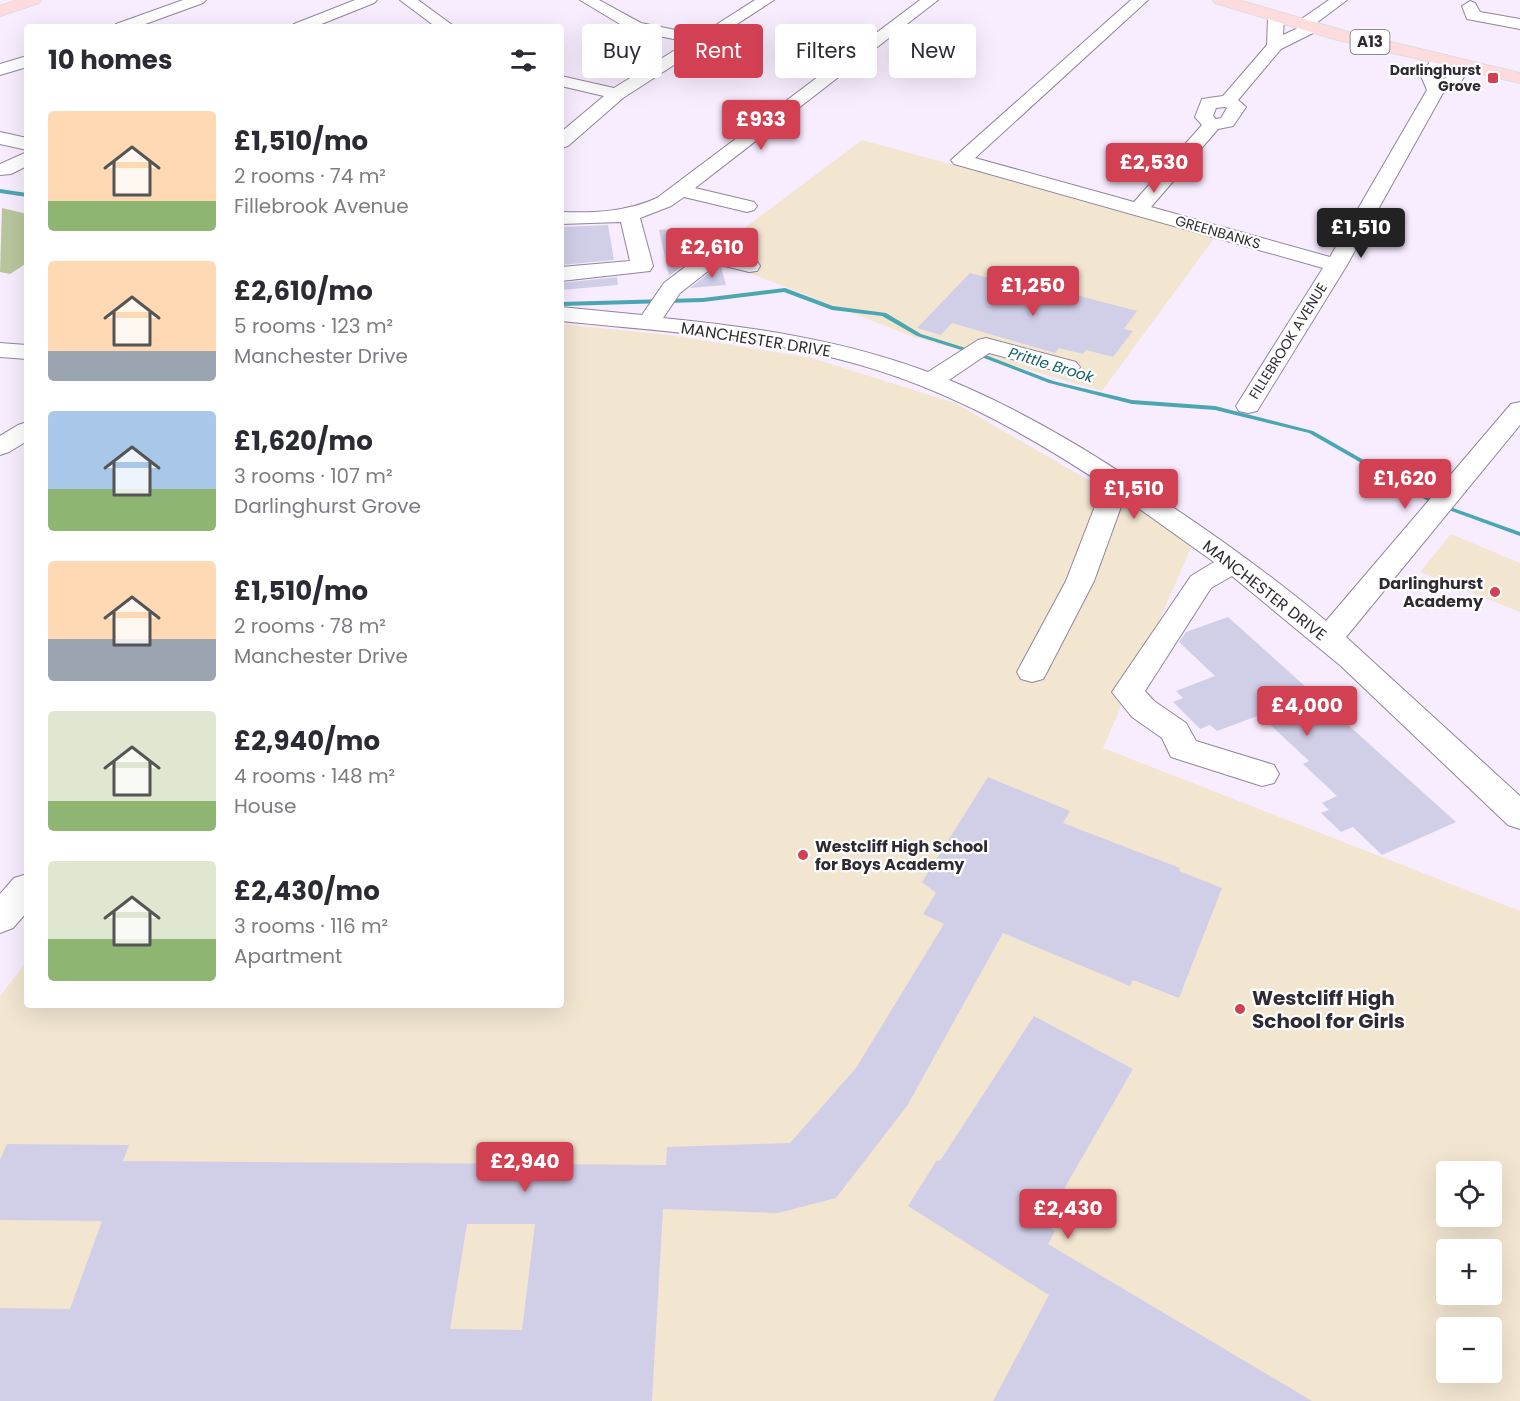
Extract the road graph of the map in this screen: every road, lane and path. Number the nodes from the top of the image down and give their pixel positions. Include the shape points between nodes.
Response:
1 (33, 0) edge
2 (198, 0) edge
3 (369, 0) edge
4 (408, 0) edge
5 (588, 0) edge
6 (766, 0) edge
7 (930, 0) edge
8 (1140, 0) edge
9 (1221, 0) edge
10 (1339, 0) edge
11 (0, 11) edge
12 (1454, 17) dead end
13 (1276, 18) junction
14 (130, 24) edge
15 (308, 24) edge
16 (443, 24) edge
17 (728, 24) edge
18 (1520, 24) edge
19 (1307, 26) junction
20 (674, 34) edge
21 (1275, 46) junction
22 (674, 58) edge
23 (1440, 59) junction
24 (24, 62) edge
25 (1463, 65) junction
26 (0, 70) edge
27 (1518, 74) edge
28 (564, 82) edge
29 (1436, 90) junction
30 (617, 94) junction
31 (564, 139) edge
32 (24, 160) edge
33 (4, 170) dead end
34 (681, 190) junction
35 (747, 206) dead end
36 (1138, 210) junction
37 (629, 215) junction
38 (564, 218) edge
39 (1336, 265) junction
40 (749, 266) dead end
41 (564, 274) edge
42 (657, 308) junction
43 (564, 315) edge
44 (0, 350) edge
45 (24, 352) edge
46 (1068, 367) dead end
47 (931, 381) junction
48 (1248, 406) dead end
49 (1519, 413) edge
50 (24, 432) edge
51 (0, 447) edge
52 (1127, 487) junction
53 (1234, 563) junction
54 (1328, 638) junction
55 (1032, 672) dead end
56 (1262, 774) dead end
57 (1520, 816) edge
58 (24, 891) edge
59 (0, 918) edge

1 - 11 main road
2 - 14 street
3 - 15 street
4 - 16 street
5 - 20 street via 636,27
6 - 17 street
7 - 34 street
8 - 36 street, GREENBANKS via 961,160
9 - 13 main road, A13
10 - 19 street
12 - 18 street via 1472,11
13 - 19 main road, A13
13 - 21 street
19 - 21 street
19 - 23 main road, A13
21 - 36 street via 1228,101 1237,107 1227,122 1212,125
22 - 30 street
23 - 25 main road, A13
23 - 29 street, FILLEBROOK AVENUE via 1430,76
24 - 26 street
25 - 27 main road, A13
25 - 29 street, FILLEBROOK AVENUE via 1453,81
28 - 30 street
29 - 39 street, FILLEBROOK AVENUE
30 - 31 street
32 - 33 street
34 - 35 street
34 - 37 street via 654,207
36 - 39 street, GREENBANKS
37 - 38 street
37 - 41 street via 642,266
39 - 48 street, FILLEBROOK AVENUE
40 - 42 street via 714,256
42 - 43 street, MANCHESTER DRIVE
42 - 47 street, MANCHESTER DRIVE via 748,335 867,360
44 - 45 street
46 - 47 street via 986,345
47 - 52 street, MANCHESTER DRIVE via 1023,424
49 - 54 street
50 - 51 street
52 - 53 street, MANCHESTER DRIVE
52 - 55 street via 1110,501 1080,581
53 - 54 street, MANCHESTER DRIVE
53 - 56 street via 1201,582 1128,692 1175,731 1183,749
54 - 57 street, MANCHESTER DRIVE
58 - 59 street

